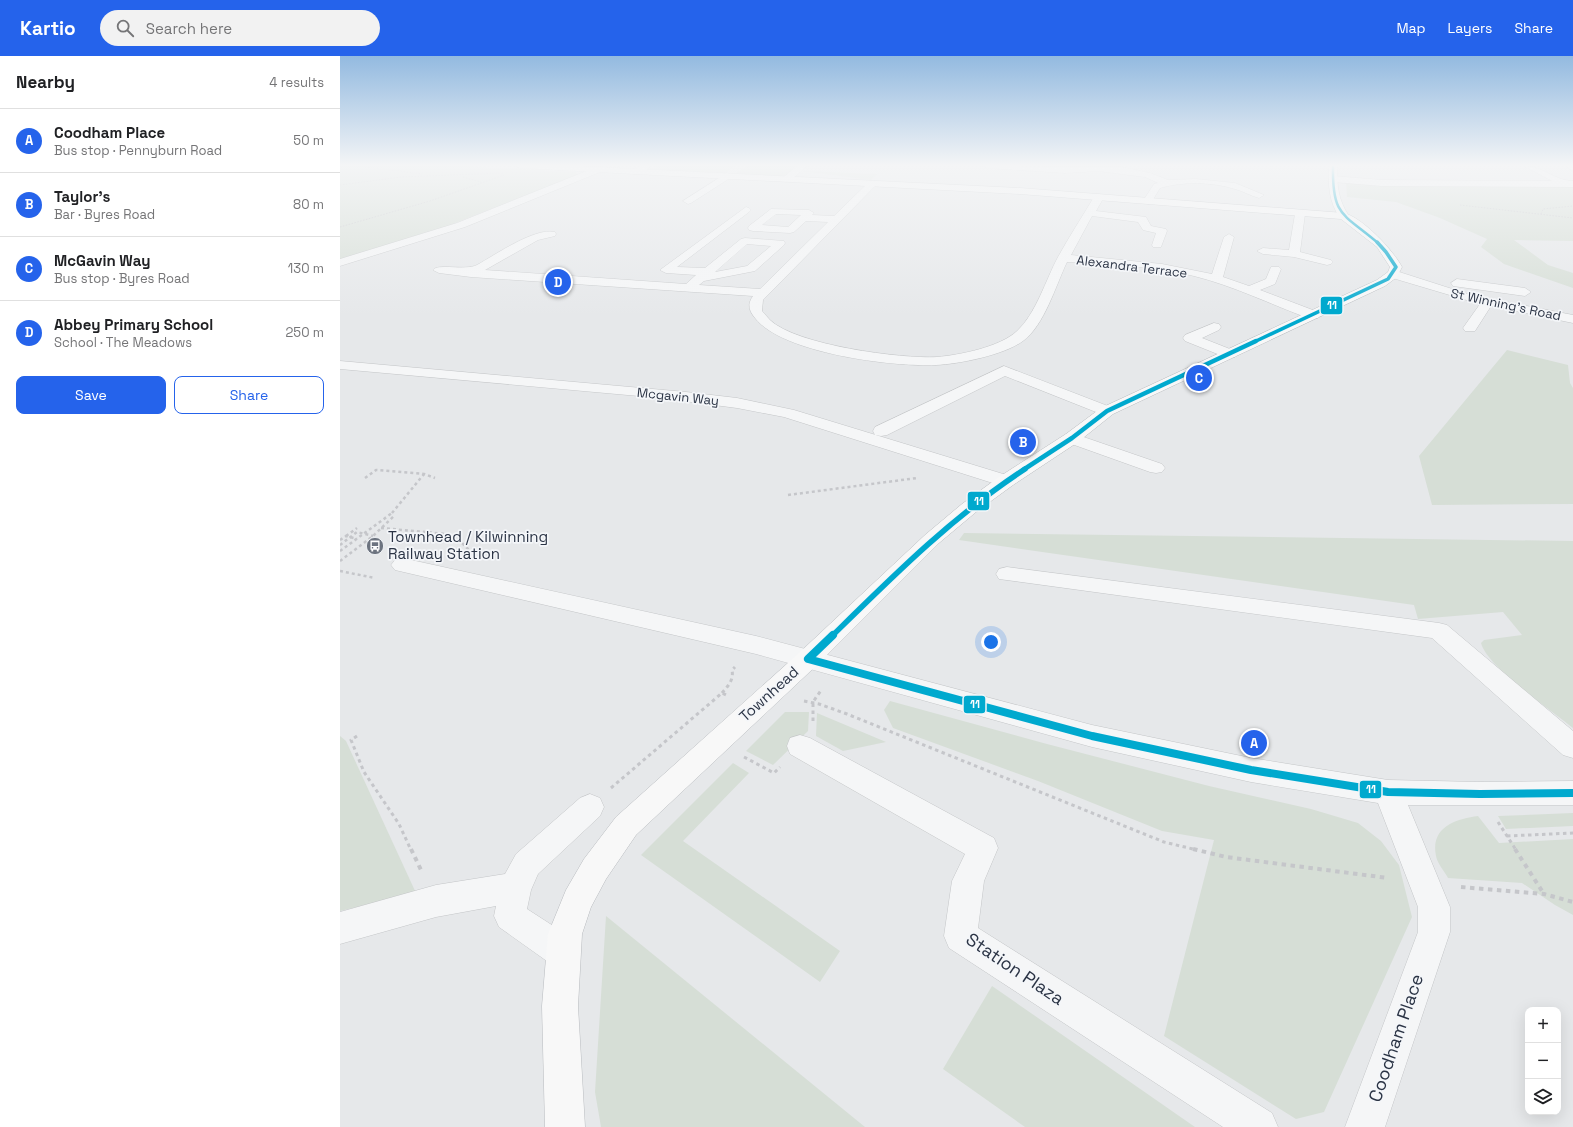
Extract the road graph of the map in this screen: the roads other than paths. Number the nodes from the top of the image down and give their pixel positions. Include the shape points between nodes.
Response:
1 (483, 216) edge
2 (738, 216) edge
3 (839, 216) edge
4 (1088, 216) edge
5 (1119, 216) edge
6 (1300, 216) edge
7 (1344, 216) edge
8 (804, 218) dead end
9 (836, 219) junction
10 (551, 234) dead end
11 (1229, 237) dead end
12 (1157, 245) dead end
13 (1263, 251) dead end
14 (1294, 254) junction
15 (1064, 258) junction
16 (1327, 262) dead end
17 (340, 263) edge
18 (1275, 269) dead end
19 (439, 270) dead end
20 (471, 273) junction
21 (1393, 274) junction
22 (703, 275) junction
23 (1216, 279) junction
24 (1424, 284) junction
25 (688, 288) junction
26 (1248, 291) junction
27 (1525, 292) dead end
28 (762, 293) junction
29 (1487, 303) junction
30 (1313, 316) junction
31 (1573, 319) edge
32 (1214, 327) dead end
33 (1470, 328) dead end
34 (1230, 354) junction
35 (340, 365) edge
36 (1107, 411) junction
37 (881, 431) dead end
38 (1072, 438) junction
39 (1156, 468) dead end
40 (1006, 481) junction
41 (402, 565) dead end
42 (1008, 574) dead end
43 (808, 659) junction
44 (800, 746) dead end
45 (1573, 747) edge
46 (1388, 792) junction
47 (1573, 793) edge
48 (590, 807) road end
49 (521, 876) junction
50 (340, 928) edge
51 (564, 943) junction
52 (565, 1127) edge
53 (1258, 1127) edge
54 (1365, 1127) edge

1 - 17 street
2 - 22 street via 666,270
3 - 9 street
4 - 15 street
5 - 12 street via 1139,218 1144,221 1147,228 1162,231
6 - 14 street
7 - 21 main road via 1378,242 1393,260 1396,267
8 - 9 street
9 - 28 street
10 - 20 street via 534,238
11 - 23 street
13 - 14 street
14 - 16 street
15 - 23 street, Alexandra Terrace via 1165,268
15 - 28 street via 1026,332 1005,344 959,358 938,361 908,361 844,353 806,342 777,330 761,319 756,304
18 - 26 street via 1271,281
19 - 20 street
20 - 25 street
21 - 24 street, St Winning's Road
21 - 30 main road, Townhead via 1381,283
22 - 22 street via 745,241 780,243 751,269
22 - 25 street
23 - 26 street, Alexandra Terrace
24 - 27 street via 1443,281
24 - 29 street, St Winning's Road
25 - 28 street
26 - 30 street, Alexandra Terrace
29 - 31 street, St Winning's Road
29 - 33 street
30 - 34 main road, Townhead
32 - 34 street via 1190,338
34 - 36 main road, Townhead
35 - 40 street, Mcgavin Way via 689,396 756,405
36 - 37 street via 1004,370
36 - 38 main road, Townhead
38 - 39 street
38 - 40 main road, Townhead
40 - 43 main road, Townhead via 932,539
41 - 43 street
42 - 45 street via 1439,631
43 - 46 street via 1092,736 1251,770
43 - 51 main road, Townhead via 626,826 595,869 578,901
44 - 53 street, Station Plaza via 983,848 968,880 961,936
46 - 47 street
46 - 54 street, Coodham Place via 1434,907 1434,932
48 - 49 street
49 - 50 street
49 - 51 street via 510,916
51 - 52 main road, Townhead via 560,1006

